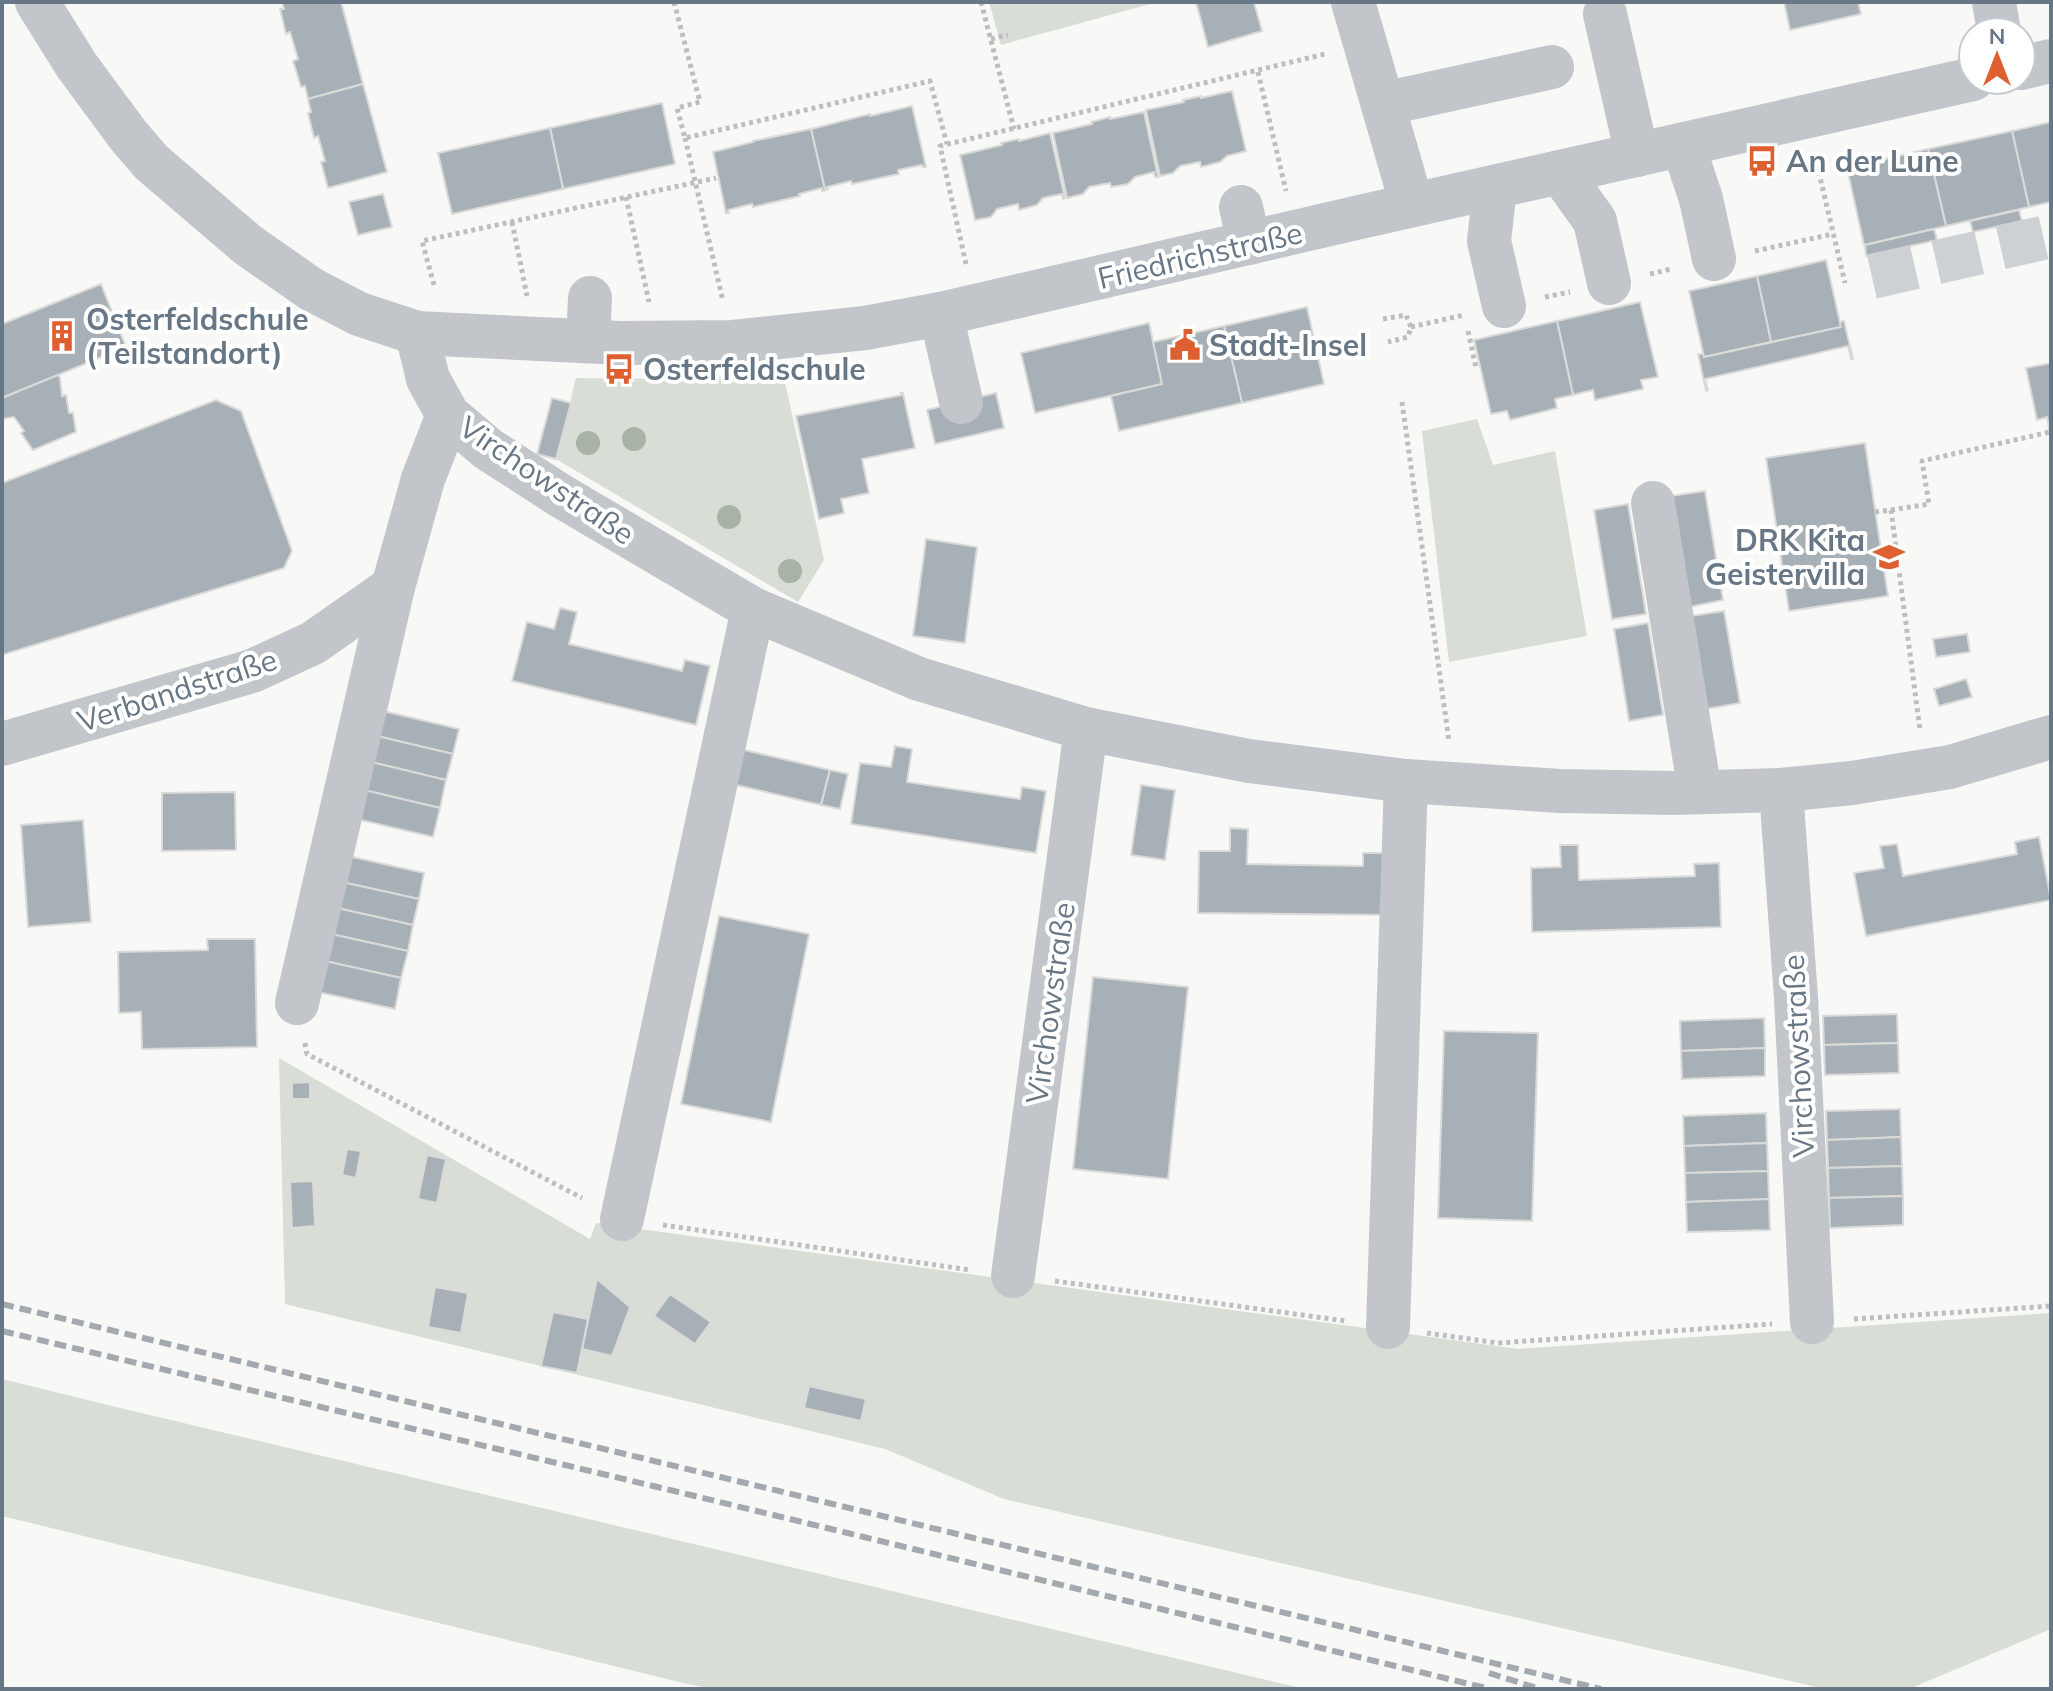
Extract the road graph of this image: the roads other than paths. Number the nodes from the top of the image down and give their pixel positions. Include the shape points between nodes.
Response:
1 (37, 2) edge
2 (1353, 2) edge
3 (1605, 14) dead end
4 (1552, 67) dead end
5 (1957, 83) edge
6 (1383, 104) junction
7 (1683, 145) junction
8 (1637, 155) junction
9 (1560, 172) junction
10 (1495, 187) junction
11 (1412, 205) junction
12 (1714, 259) dead end
13 (1609, 283) dead end
14 (590, 298) dead end
15 (1484, 310) road end
16 (941, 314) junction
17 (417, 333) junction
18 (588, 341) junction
19 (961, 402) dead end
20 (448, 415) junction
21 (1653, 503) dead end
22 (393, 587) junction
23 (753, 609) junction
24 (1086, 729) junction
25 (2051, 737) edge
26 (2, 744) edge
27 (1406, 781) junction
28 (1781, 790) junction
29 (1700, 792) junction
30 (297, 1003) road end
31 (622, 1219) road end
32 (1013, 1276) road end
33 (1812, 1322) road end
34 (1388, 1327) road end

1 - 17 street via 77,66 151,162 248,245 311,289 359,314
2 - 6 street
3 - 8 street
4 - 6 street
5 - 7 street, Friedrichstraße
6 - 11 street
7 - 8 street, Friedrichstraße
7 - 12 street
8 - 9 street, Friedrichstraße
9 - 10 street, Friedrichstraße
9 - 13 street via 1595,221
10 - 11 street, Friedrichstraße
10 - 15 street
11 - 16 street, Friedrichstraße via 1245,225
14 - 18 street
16 - 18 street, Friedrichstraße via 865,328 838,312 733,342
16 - 19 street
17 - 18 street, Friedrichstraße
17 - 20 street, Virchowstraße via 428,379
20 - 22 street via 423,479
20 - 23 street, Virchowstraße via 488,449 561,496
21 - 29 street
22 - 26 street, Verbandstraße via 313,643 252,671
22 - 30 street
23 - 24 street, Virchowstraße via 919,679
23 - 31 street
24 - 27 street, Virchowstraße via 1249,761
24 - 32 street, Virchowstraße
25 - 28 street, Virchowstraße via 1950,767
27 - 29 street, Virchowstraße via 1560,791
27 - 34 street
28 - 29 street, Virchowstraße
28 - 33 street, Virchowstraße

